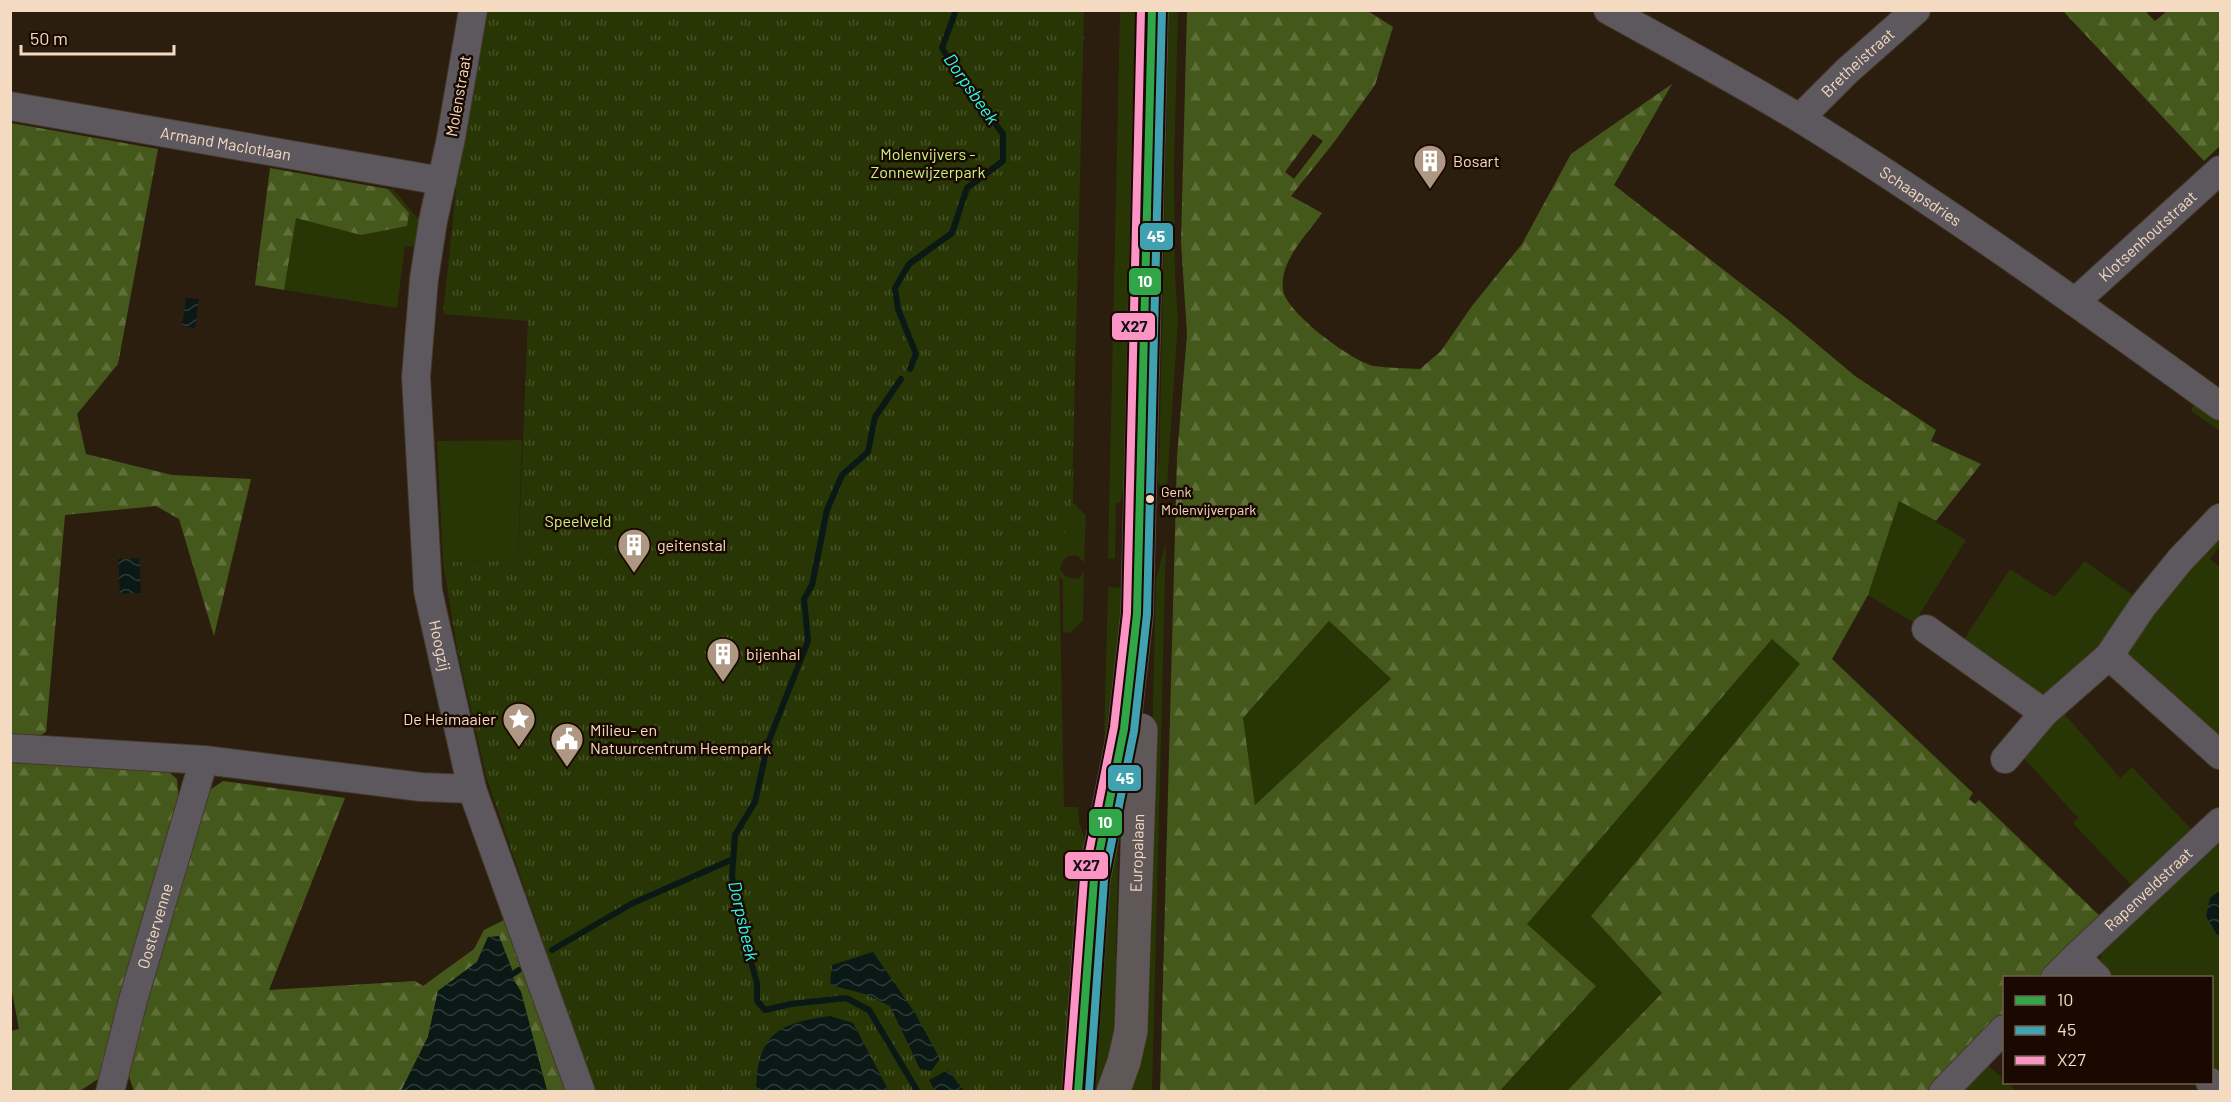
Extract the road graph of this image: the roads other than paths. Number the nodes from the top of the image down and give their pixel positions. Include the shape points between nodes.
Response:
1 (473, 10) edge
2 (1152, 10) edge
3 (1608, 10) edge
4 (1916, 10) edge
5 (10, 106) edge
6 (1800, 118) junction
7 (2220, 170) edge
8 (442, 181) junction
9 (2075, 302) junction
10 (2220, 406) edge
11 (2220, 518) edge
12 (1137, 614) junction
13 (1926, 629) dead end
14 (2109, 656) junction
15 (2044, 713) junction
16 (10, 748) edge
17 (2220, 755) edge
18 (2005, 759) dead end
19 (204, 760) junction
20 (472, 789) junction
21 (2220, 822) edge
22 (2076, 957) junction
23 (2057, 976) edge
24 (2095, 976) edge
25 (2003, 1030) edge
26 (110, 1092) edge
27 (581, 1092) edge
28 (1078, 1092) edge
29 (1113, 1092) edge
30 (1943, 1092) edge

1 - 8 street, Molenstraat
2 - 12 main road, Europalaan
3 - 6 street, Schaapsdries
4 - 6 street, Bretheistraat
5 - 8 street, Armand Maclotlaan
6 - 9 street, Schaapsdries
7 - 9 street, Klotsenhoutstraat
8 - 20 street, Hoogzij via 424,279 416,377 428,591
9 - 10 street, Schaapsdries
11 - 14 street via 2148,599
12 - 28 main road, Europalaan via 1124,729 1092,901
12 - 29 main road, Europalaan via 1143,661 1131,1031
13 - 15 street
14 - 15 street
14 - 17 street
15 - 18 street
16 - 19 street
19 - 20 street via 421,787
19 - 26 street, Oostervenne
20 - 27 street, Hoogzij
21 - 22 street, Rapenveldstraat
22 - 23 street, Rapenveldstraat
22 - 24 street
25 - 30 street

